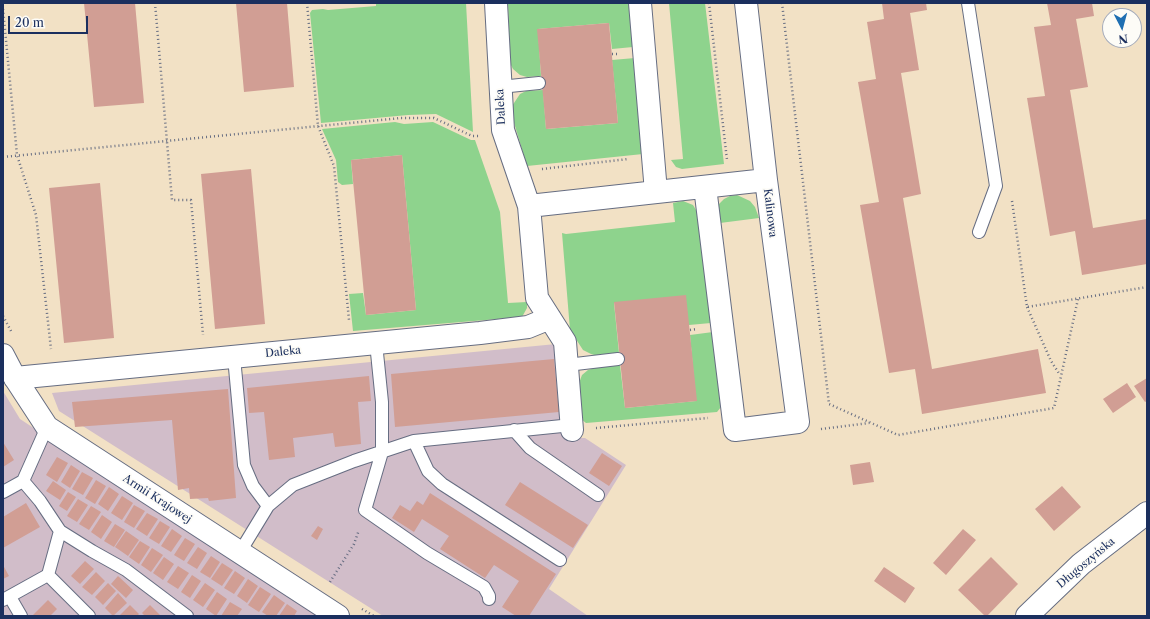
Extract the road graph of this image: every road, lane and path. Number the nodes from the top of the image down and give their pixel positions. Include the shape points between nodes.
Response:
1 (155, 3) edge
2 (307, 3) edge
3 (496, 3) edge
4 (640, 3) edge
5 (709, 3) edge
6 (746, 3) edge
7 (782, 3) edge
8 (968, 3) edge
9 (539, 83) dead end
10 (500, 87) junction
11 (318, 126) junction
12 (502, 130) junction
13 (166, 141) junction
14 (3, 157) edge
15 (653, 157) junction
16 (728, 168) dead end
17 (517, 172) junction
18 (766, 180) junction
19 (705, 187) junction
20 (656, 192) junction
21 (529, 206) junction
22 (980, 232) dead end
23 (1147, 287) edge
24 (1027, 307) dead end
25 (550, 318) junction
26 (349, 320) dead end
27 (203, 338) dead end
28 (376, 343) junction
29 (3, 355) edge
30 (234, 357) junction
31 (618, 359) dead end
32 (567, 365) junction
33 (1060, 376) junction
34 (9, 381) edge
35 (733, 415) junction
36 (798, 422) junction
37 (870, 423) junction
38 (47, 427) junction
39 (572, 427) junction
40 (514, 430) junction
41 (414, 441) junction
42 (382, 452) junction
43 (23, 480) junction
44 (3, 492) edge
45 (598, 495) dead end
46 (268, 506) junction
47 (365, 510) junction
48 (1147, 513) edge
49 (60, 531) junction
50 (240, 552) junction
51 (560, 560) dead end
52 (48, 575) junction
53 (6, 599) edge
54 (489, 599) dead end
55 (318, 603) junction
56 (21, 616) edge
57 (89, 616) edge
58 (187, 616) edge
59 (338, 616) edge
60 (1027, 616) edge

1 - 13 path
2 - 11 path
3 - 10 street, Daleka
4 - 15 street
5 - 16 path
6 - 18 street, Kalinowa
7 - 37 path via 829,404
8 - 22 lane via 996,186
9 - 10 lane
10 - 12 street, Daleka
11 - 12 path via 401,118 434,118 472,136 493,134
11 - 13 path
11 - 26 path via 334,166
12 - 17 street, Daleka
13 - 14 path
13 - 27 path via 172,200 192,200
15 - 17 path
15 - 20 street
17 - 21 street, Daleka
18 - 19 street
18 - 36 street, Kalinowa
19 - 20 street
19 - 35 street
20 - 21 street
21 - 25 street, Daleka via 537,298
23 - 33 path via 1078,299
24 - 33 path
25 - 28 street, Daleka via 528,327
25 - 32 street, Daleka via 565,342
28 - 30 street, Daleka
28 - 42 lane via 382,402
29 - 34 street, Armii Krajowej
30 - 34 street, Daleka
30 - 46 lane via 244,465 253,486
31 - 32 lane
32 - 39 street, Daleka
33 - 37 path via 1054,408 898,435
34 - 38 street, Armii Krajowej
35 - 36 street via 735,430
35 - 39 path
36 - 37 path via 816,430
38 - 43 lane
38 - 50 street, Armii Krajowej
39 - 40 lane
40 - 41 lane
40 - 45 lane via 530,448
41 - 42 lane
41 - 51 lane via 428,471 442,484
42 - 46 lane via 293,485
42 - 47 lane
43 - 44 lane
43 - 49 lane
46 - 50 lane
47 - 54 lane via 427,553 484,587
47 - 55 path via 354,544
48 - 60 street, Długoszyńska via 1081,564
49 - 52 lane
49 - 58 lane via 126,570
50 - 55 street, Armii Krajowej
52 - 53 lane
52 - 57 lane
53 - 56 lane
55 - 59 street, Armii Krajowej

